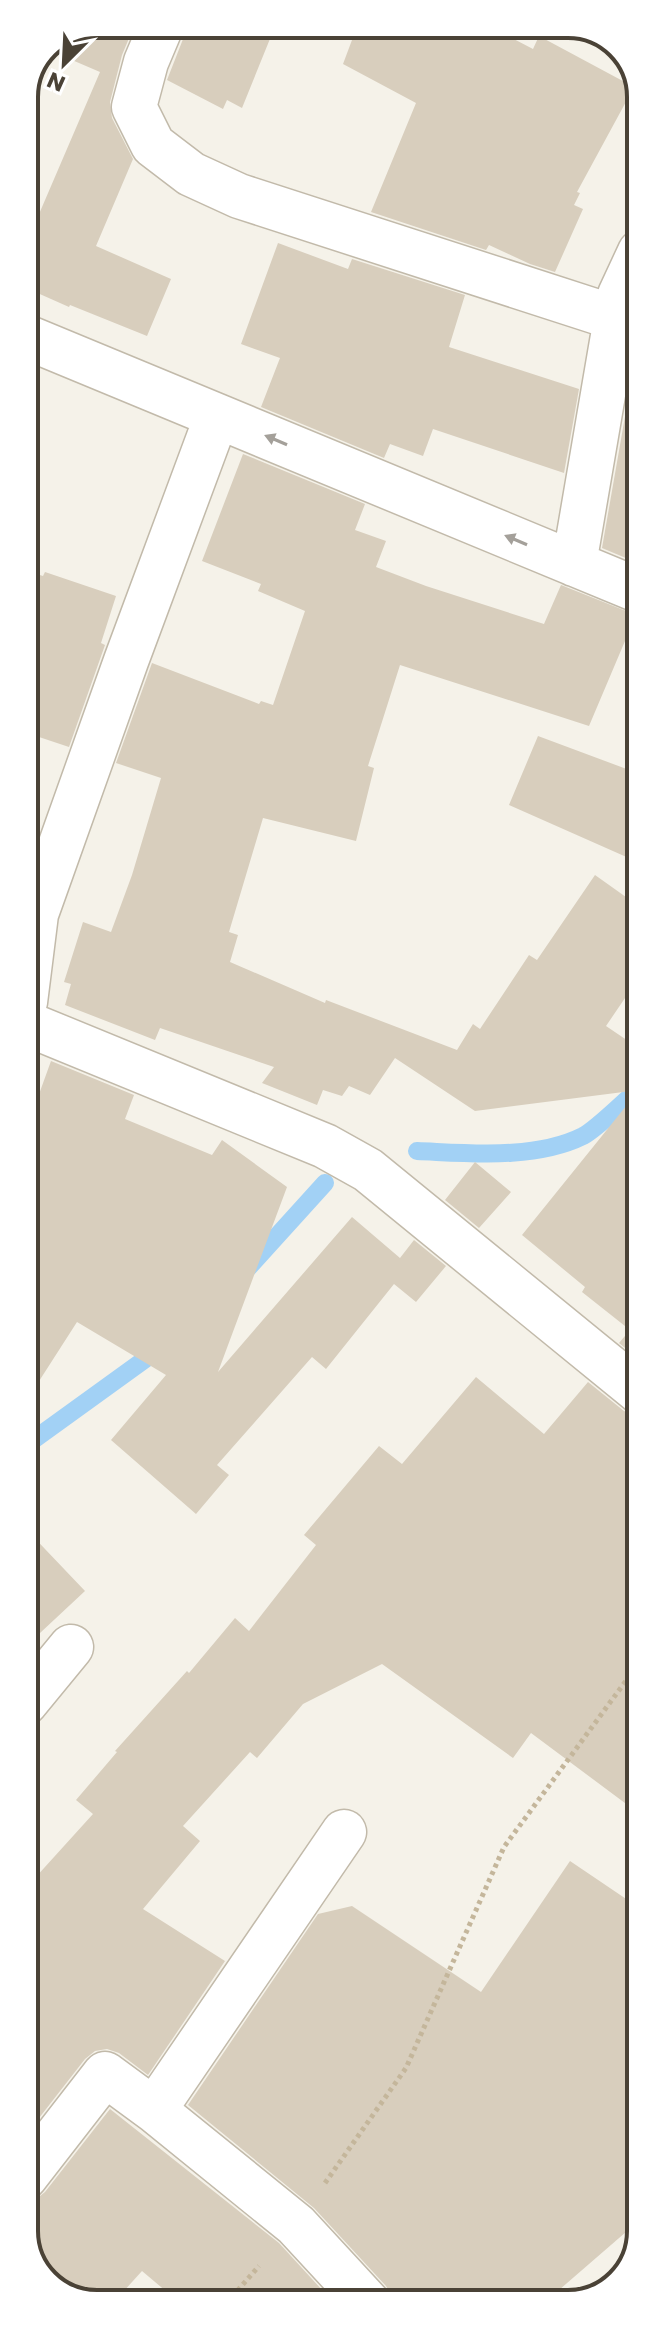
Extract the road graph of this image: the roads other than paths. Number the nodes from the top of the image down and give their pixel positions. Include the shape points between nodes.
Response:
1 (156, 38) edge
2 (627, 280) edge
3 (616, 318) junction
4 (38, 342) edge
5 (217, 416) junction
6 (574, 564) junction
7 (627, 586) edge
8 (38, 908) edge
9 (38, 1028) edge
10 (627, 1381) edge
11 (71, 1647) dead end
12 (38, 1687) edge
13 (344, 1832) dead end
14 (154, 2110) junction
15 (38, 2160) edge
16 (356, 2290) edge

1 - 3 street via 134,107 153,145 191,174 239,196
2 - 3 street
3 - 6 street
4 - 5 street
6 -> 5 street
5 - 8 street
6 - 7 street
9 - 10 street via 325,1146 368,1170
11 - 12 street
13 - 14 street
14 - 15 street via 105,2074
14 - 16 street via 296,2225

